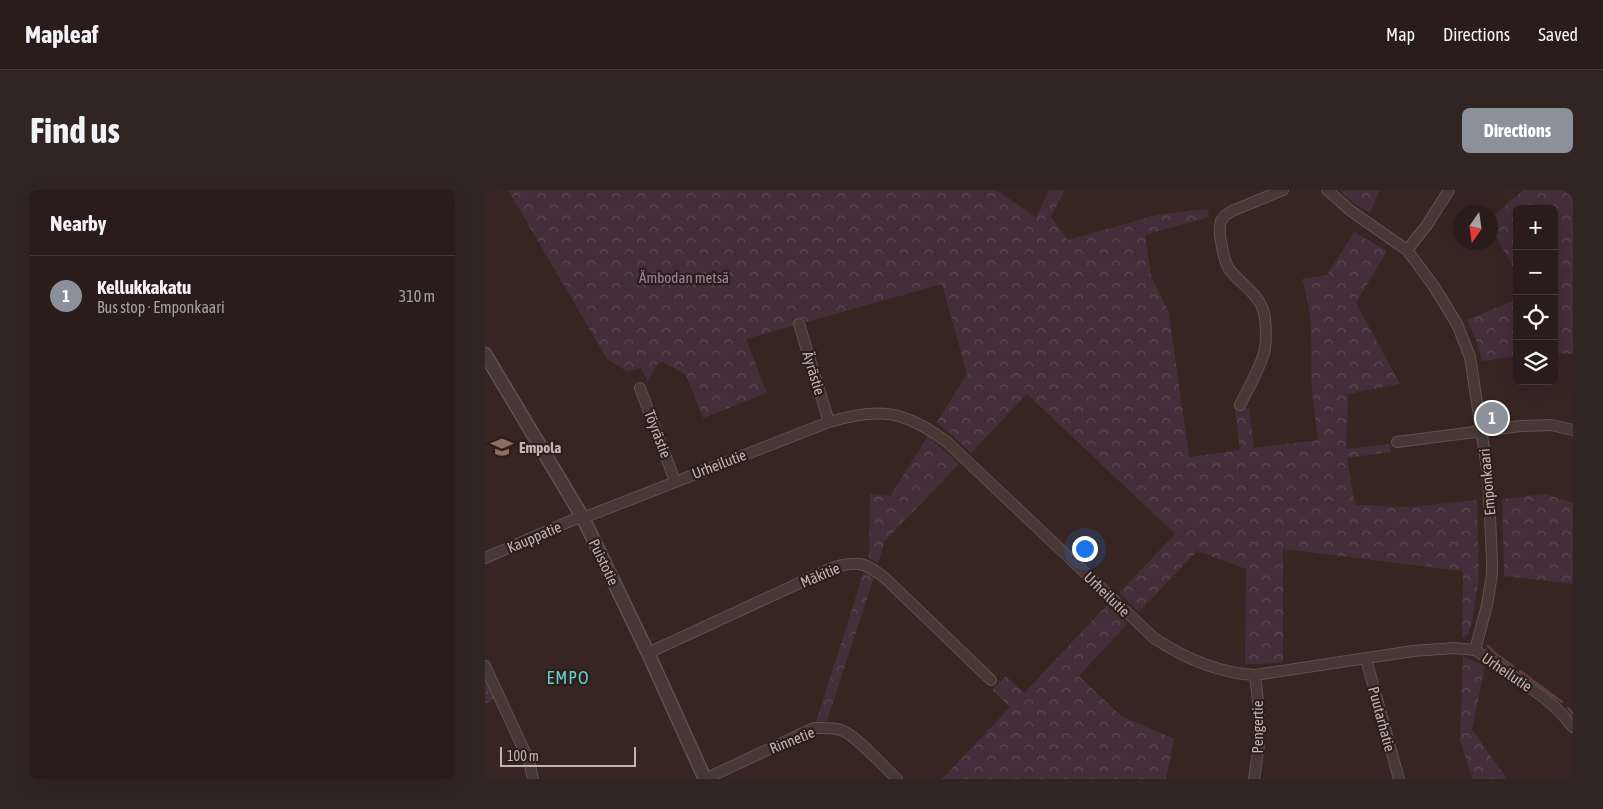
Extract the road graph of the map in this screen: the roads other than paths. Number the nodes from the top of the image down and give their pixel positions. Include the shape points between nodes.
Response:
1 (1283, 190) edge
2 (1327, 190) edge
3 (1449, 190) edge
4 (1407, 250) junction
5 (799, 324) dead end
6 (485, 354) edge
7 (640, 388) dead end
8 (1240, 405) dead end
9 (829, 422) junction
10 (1573, 430) edge
11 (1482, 432) junction
12 (1397, 442) dead end
13 (675, 481) junction
14 (583, 518) junction
15 (485, 558) edge
16 (1475, 650) junction
17 (648, 653) junction
18 (1366, 658) junction
19 (485, 666) edge
20 (1255, 675) junction
21 (991, 680) dead end
22 (1573, 727) edge
23 (533, 779) edge
24 (705, 779) edge
25 (897, 779) edge
26 (1254, 779) edge
27 (1399, 779) edge

1 - 8 street via 1225,215 1219,228 1228,268 1255,296 1265,315 1264,353
2 - 4 street, Emponkaari
3 - 4 street via 1427,226
4 - 11 street, Emponkaari via 1433,284 1457,324 1470,357
5 - 9 street, Äyrästie
6 - 14 street, Puistotie
7 - 13 street, Töyrästie
9 - 13 street, Urheilutie
9 - 20 street, Urheilutie via 866,412 885,413 932,430 1154,638 1170,649 1207,664
10 - 11 street via 1551,425
11 - 12 street
11 - 16 street, Emponkaari via 1490,500 1492,567 1487,605
13 - 14 street, Urheilutie
14 - 15 street, Kauppatie
14 - 17 street, Puistotie
16 - 18 street, Urheilutie via 1437,648
16 - 22 street, Urheilutie via 1547,700
17 - 21 street, Mäkitie via 834,567 853,562 866,565 886,579
17 - 24 street, Puistotie
18 - 20 street, Urheilutie
18 - 27 street, Puutarhatie
19 - 23 street via 529,761
20 - 26 street, Pengertie via 1259,745
24 - 25 street, Rinnetie via 814,728 841,730 851,736

